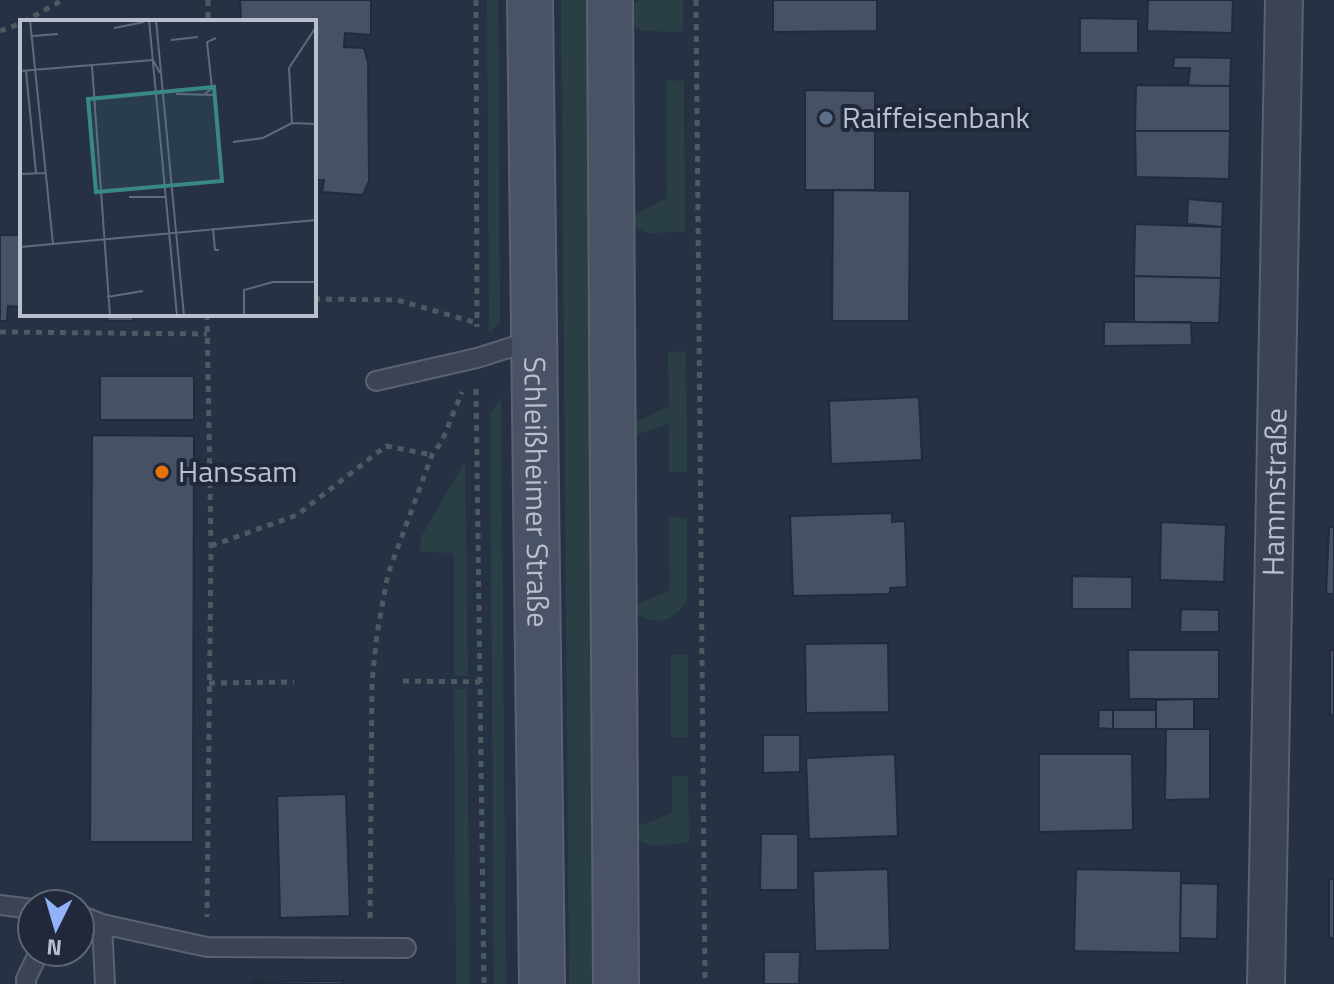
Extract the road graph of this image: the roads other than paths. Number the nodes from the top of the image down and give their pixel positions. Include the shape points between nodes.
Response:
1 (530, 0) edge
2 (610, 0) edge
3 (1284, 0) edge
4 (534, 340) junction
5 (376, 381) dead end
6 (96, 922) edge
7 (102, 924) junction
8 (96, 927) edge
9 (406, 948) dead end
10 (105, 984) edge
11 (542, 984) edge
12 (616, 984) edge
13 (1266, 984) edge

1 - 4 main road, Schleißheimer Straße
2 - 12 main road
3 - 13 street, Hammstraße
4 - 5 lane
4 - 11 main road, Schleißheimer Straße
6 - 7 lane
7 - 8 lane
7 - 9 lane via 207,947
7 - 10 lane

